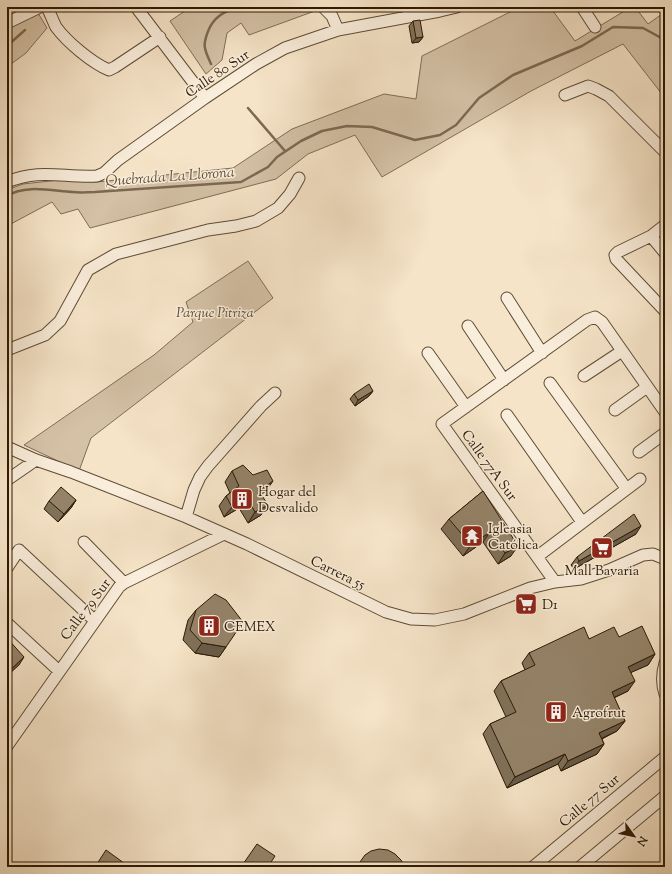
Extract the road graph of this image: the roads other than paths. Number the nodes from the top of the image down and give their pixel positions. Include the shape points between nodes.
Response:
1 (40, 7) edge
2 (47, 7) edge
3 (323, 7) edge
4 (457, 7) edge
5 (582, 7) edge
6 (139, 8) edge
7 (439, 9) edge
8 (408, 12) edge
9 (7, 23) edge
10 (594, 26) dead end
11 (338, 30) junction
12 (160, 37) junction
13 (565, 95) dead end
14 (205, 98) junction
15 (665, 152) edge
16 (299, 178) dead end
17 (7, 182) edge
18 (665, 225) edge
19 (651, 236) junction
20 (665, 253) edge
21 (507, 298) dead end
22 (665, 311) edge
23 (468, 326) dead end
24 (7, 350) edge
25 (622, 351) junction
26 (542, 352) junction
27 (428, 353) dead end
28 (584, 376) dead end
29 (504, 380) junction
30 (550, 383) dead end
31 (647, 387) junction
32 (275, 393) dead end
33 (466, 407) junction
34 (615, 410) dead end
35 (665, 412) edge
36 (507, 415) dead end
37 (665, 433) edge
38 (7, 447) edge
39 (639, 452) dead end
40 (36, 460) junction
41 (640, 479) dead end
42 (7, 480) edge
43 (626, 488) junction
44 (186, 517) junction
45 (582, 522) junction
46 (224, 534) junction
47 (84, 542) dead end
48 (538, 556) junction
49 (665, 559) edge
50 (7, 568) edge
51 (555, 582) junction
52 (124, 583) junction
53 (94, 620) junction
54 (7, 623) edge
55 (665, 663) edge
56 (59, 671) junction
57 (665, 694) edge
58 (7, 746) edge
59 (665, 757) edge
60 (665, 796) edge
61 (533, 867) edge
62 (580, 867) edge

1 - 9 street
2 - 12 street via 63,34 85,54 109,70
3 - 11 street via 332,16
4 - 7 street, Calle 80 Sur
5 - 10 street
6 - 12 street
7 - 8 street, Calle 80 Sur
8 - 11 street, Calle 80 Sur
11 - 14 street, Calle 80 Sur via 285,48
12 - 14 street
13 - 15 street via 588,86 609,96
14 - 17 street, Calle 80 Sur via 97,176 40,174
16 - 24 street via 278,208 256,221 208,230 116,254 88,270 60,321 45,335
18 - 19 street
19 - 20 street
19 - 22 street via 615,255
21 - 26 street
23 - 29 street
25 - 26 street via 602,322 595,317
25 - 28 street
25 - 31 street
26 - 29 street
27 - 33 street
29 - 33 street
30 - 43 street
31 - 34 street
31 - 35 street
32 - 44 street via 200,477
33 - 48 street, Calle 77A Sur via 442,424
36 - 45 street
37 - 39 street
38 - 40 street, Carrera 55
40 - 42 street
40 - 44 street, Carrera 55
41 - 43 street
43 - 45 street
44 - 46 street, Carrera 55
45 - 48 street
46 - 51 street, Carrera 55 via 386,612 411,619 435,620 464,614 530,588
46 - 52 street, Calle 79 Sur
47 - 52 street
48 - 51 street, Calle 77A Sur
49 - 51 street, Carrera 55 via 653,554 643,556 581,579
50 - 53 street via 19,550
52 - 53 street, Calle 79 Sur via 113,593
53 - 56 street, Calle 79 Sur
54 - 56 street
55 - 57 street
56 - 58 street, Calle 79 Sur
59 - 61 street, Calle 77 Sur
60 - 62 street

